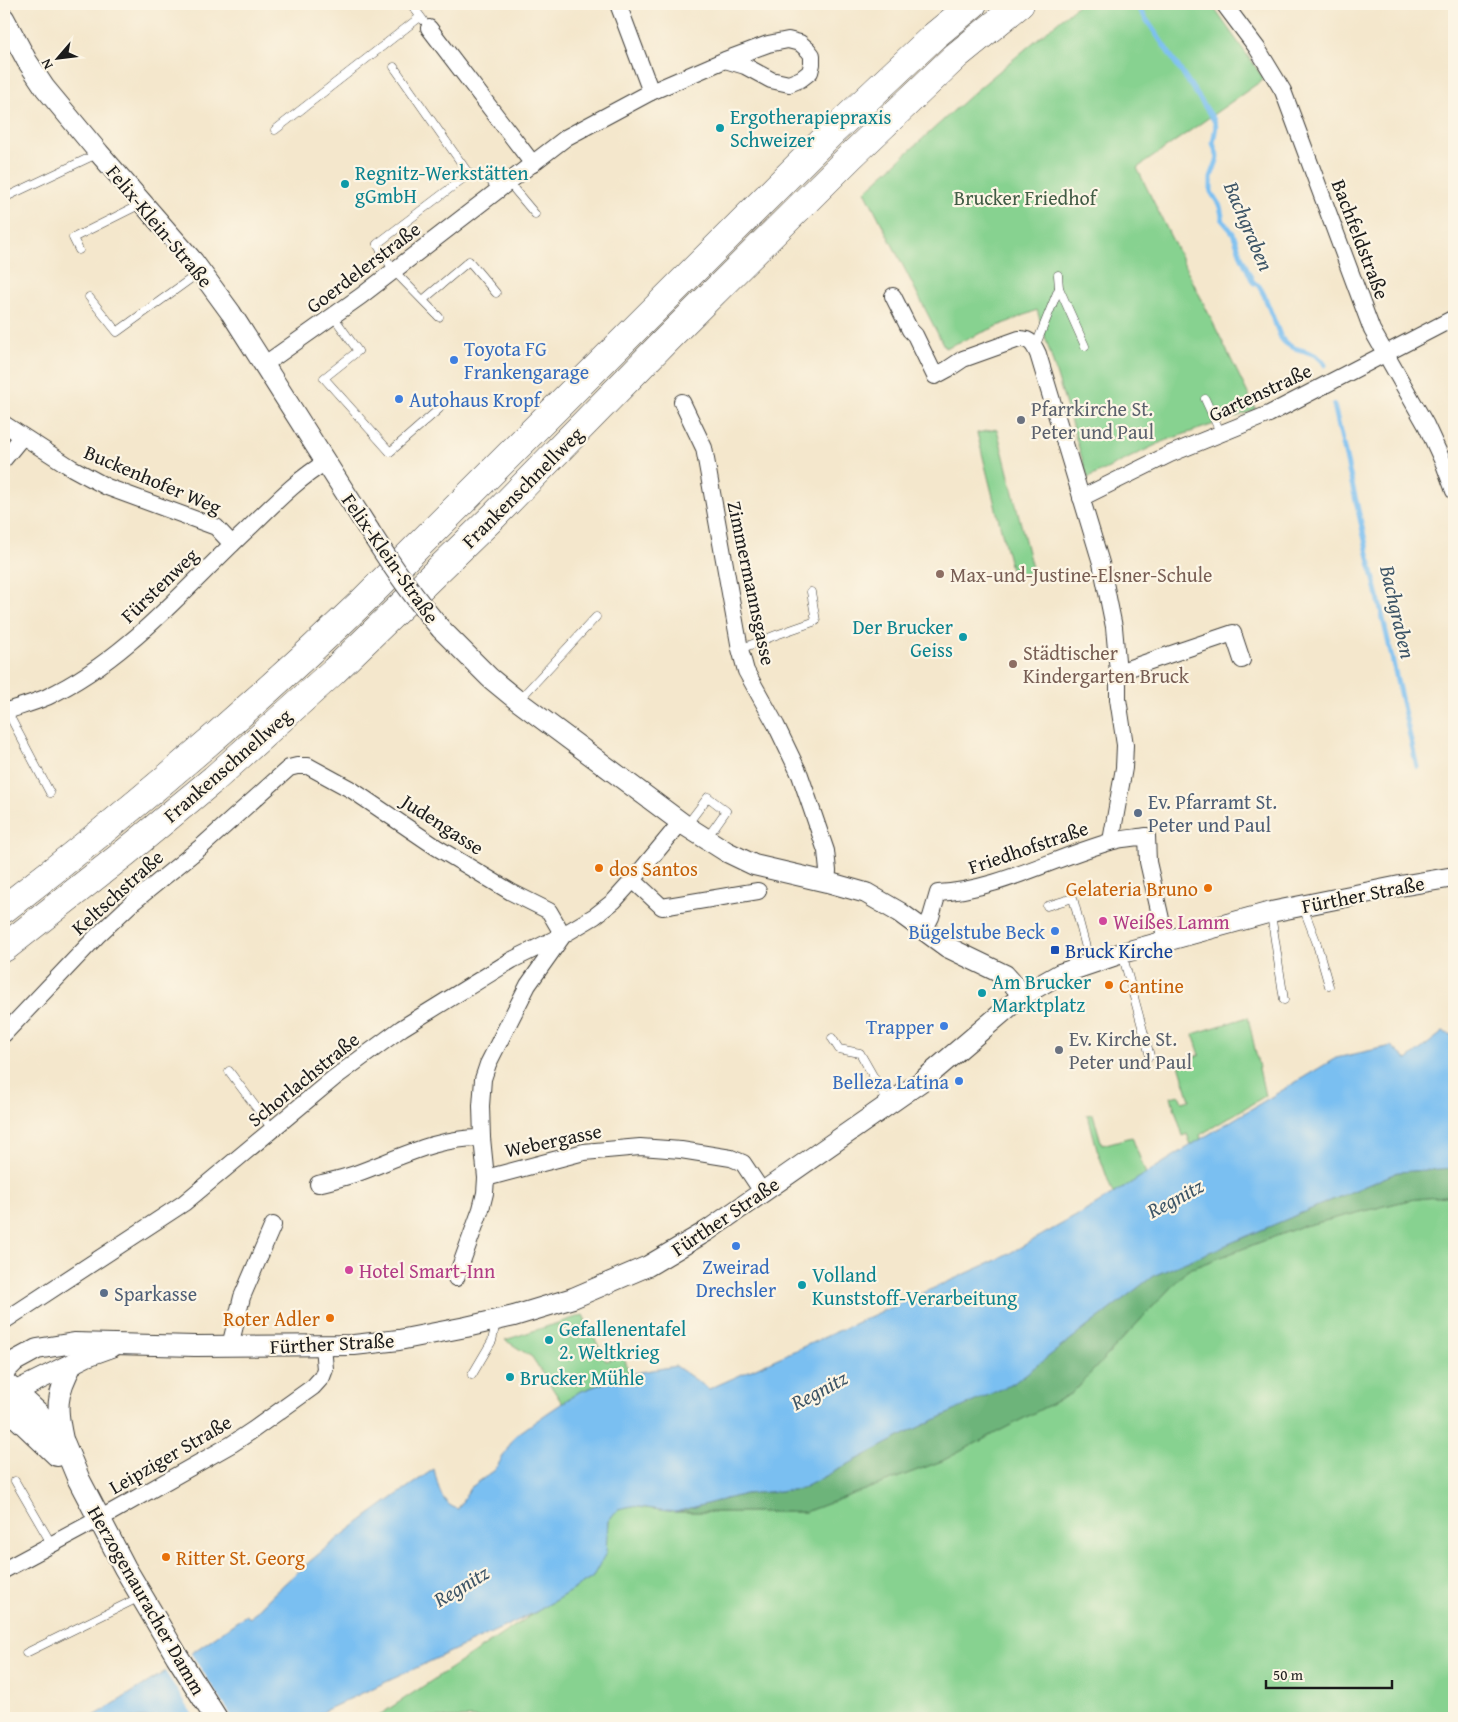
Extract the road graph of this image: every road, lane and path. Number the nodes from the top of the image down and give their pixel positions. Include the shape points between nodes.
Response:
1 (411, 4) edge
2 (618, 4) edge
3 (973, 4) edge
4 (1020, 4) edge
5 (1224, 4) edge
6 (4, 18) edge
7 (425, 22) junction
8 (725, 60) junction
9 (394, 67) dead end
10 (651, 92) junction
11 (275, 130) dead end
12 (99, 153) junction
13 (533, 164) junction
14 (469, 174) junction
15 (504, 187) junction
16 (4, 198) edge
17 (143, 203) junction
18 (535, 214) dead end
19 (79, 250) dead end
20 (201, 271) junction
21 (394, 271) junction
22 (1058, 276) dead end
23 (1059, 288) junction
24 (496, 293) dead end
25 (893, 296) dead end
26 (89, 297) dead end
27 (422, 300) junction
28 (333, 316) junction
29 (439, 317) dead end
30 (1454, 318) edge
31 (1085, 346) dead end
32 (1035, 348) junction
33 (1385, 355) junction
34 (265, 364) junction
35 (1205, 399) dead end
36 (682, 402) dead end
37 (439, 409) dead end
38 (4, 424) edge
39 (1222, 434) junction
40 (22, 437) junction
41 (4, 459) edge
42 (326, 462) junction
43 (1454, 491) edge
44 (1081, 498) junction
45 (232, 544) junction
46 (811, 592) dead end
47 (596, 617) dead end
48 (740, 649) junction
49 (1242, 660) dead end
50 (1118, 672) junction
51 (518, 700) junction
52 (5, 711) edge
53 (289, 768) joint
54 (50, 793) dead end
55 (684, 824) junction
56 (706, 839) junction
57 (1111, 842) junction
58 (1454, 877) edge
59 (633, 880) junction
60 (826, 882) junction
61 (758, 891) dead end
62 (1303, 905) junction
63 (1047, 906) dead end
64 (4, 909) edge
65 (1271, 912) junction
66 (924, 932) junction
67 (563, 935) junction
68 (1166, 940) junction
69 (4, 948) edge
70 (1122, 953) junction
71 (1090, 963) junction
72 (1329, 986) dead end
73 (1023, 995) junction
74 (1284, 1000) dead end
75 (4, 1034) edge
76 (832, 1038) dead end
77 (1150, 1056) dead end
78 (229, 1071) dead end
79 (889, 1104) junction
80 (273, 1130) junction
81 (482, 1138) junction
82 (486, 1178) junction
83 (318, 1184) dead end
84 (763, 1193) junction
85 (273, 1225) dead end
86 (456, 1278) dead end
87 (497, 1320) junction
88 (4, 1321) edge
89 (118, 1344) junction
90 (230, 1346) junction
91 (324, 1346) junction
92 (72, 1363) junction
93 (472, 1375) dead end
94 (6, 1390) edge
95 (64, 1444) junction
96 (79, 1480) junction
97 (14, 1481) dead end
98 (99, 1519) junction
99 (51, 1543) junction
100 (4, 1570) edge
101 (142, 1596) junction
102 (26, 1653) dead end
103 (216, 1718) edge

1 - 7 lane
2 - 10 street
3 - 64 highway, Frankenschnellweg via 934,36 831,133 303,659 173,774
4 - 69 highway, Frankenschnellweg via 956,56 851,156 494,516 334,671 214,779
5 - 33 street, Bachfeldstraße via 1284,91 1372,330
6 - 12 street, Felix-Klein-Straße via 45,88
7 - 11 lane
7 - 13 street
8 - 8 street, Goerdelerstraße via 788,40 800,43 812,55 810,72 789,84 771,80
8 - 10 street, Goerdelerstraße
9 - 14 lane
10 - 13 street, Goerdelerstraße via 567,137
12 - 16 lane
12 - 17 street, Felix-Klein-Straße
13 - 15 street, Goerdelerstraße
14 - 15 lane via 487,176
14 - 21 lane via 377,244
15 - 18 lane
15 - 21 street, Goerdelerstraße
17 - 19 lane via 73,238
17 - 20 street, Felix-Klein-Straße
20 - 26 lane via 116,332
20 - 34 street, Felix-Klein-Straße
21 - 27 lane
21 - 28 street, Goerdelerstraße
22 - 23 lane
23 - 31 lane
23 - 32 lane
24 - 27 lane via 469,262
25 - 32 street via 935,376 963,359 1019,339 1030,341
27 - 29 lane
28 - 34 street, Goerdelerstraße
28 - 37 lane via 358,350 324,378 390,452
30 - 33 street, Gartenstraße
32 - 44 street, Friedhofstraße
33 - 39 street, Gartenstraße via 1269,414
33 - 43 street, Bachfeldstraße via 1426,425
34 - 42 street, Felix-Klein-Straße
35 - 39 lane
36 - 48 street, Zimmermannsgasse via 704,448
38 - 40 street, Buckenhofer Weg
39 - 44 street, Gartenstraße via 1170,454
40 - 41 street
40 - 45 street, Buckenhofer Weg via 107,487 216,527
42 - 45 street, Fürstenweg via 296,483
42 - 51 street, Felix-Klein-Straße, bridge via 417,601 490,678
44 - 50 street, Friedhofstraße via 1101,564 1114,626
45 - 52 street, Fürstenweg via 148,626 88,674 54,694
46 - 48 lane via 816,621
47 - 51 lane
48 - 60 street, Zimmermannsgasse via 746,671 800,775 826,851
49 - 50 street via 1233,633
50 - 57 street, Friedhofstraße via 1118,699 1125,745
51 - 55 street, Felix-Klein-Straße
52 - 54 lane
53 - 67 street, Judengasse via 308,766 352,790 436,847 549,911
53 - 75 street, Keltschstraße via 132,903
55 - 56 street, Felix-Klein-Straße
55 - 56 lane via 708,797 726,810
55 - 59 street, Schorlachstraße
56 - 60 street, Felix-Klein-Straße via 740,860
57 - 66 street, Friedhofstraße via 982,888 938,893
57 - 68 street via 1148,836 1148,862
58 - 62 street, Fürther Straße
59 - 61 street via 662,906
59 - 67 street, Schorlachstraße via 595,916
60 - 66 street, Felix-Klein-Straße via 866,893
62 - 65 street, Fürther Straße
62 - 72 lane
63 - 71 lane via 1073,898
65 - 68 street, Fürther Straße
65 - 74 lane
66 - 73 street, Felix-Klein-Straße via 1005,975
67 - 80 street, Schorlachstraße via 512,960 402,1028 334,1078
67 - 81 street via 528,986 488,1064 481,1092
68 - 70 street, Fürther Straße
70 - 71 street, Fürther Straße
70 - 77 lane
71 - 73 street, Fürther Straße via 1060,974
73 - 79 street, Fürther Straße
76 - 79 lane via 839,1049 860,1053
78 - 80 lane
79 - 84 street, Fürther Straße
80 - 88 street, Schorlachstraße via 184,1203
81 - 82 street
81 - 83 street, Webergasse via 429,1145
82 - 84 street, Webergasse via 584,1152 640,1147 731,1158 743,1163
82 - 86 street via 481,1209
84 - 87 street, Fürther Straße via 648,1266 573,1298
85 - 90 street via 242,1297
87 - 91 street, Fürther Straße via 399,1340
87 - 93 lane via 492,1341
89 - 90 street, Fürther Straße
89 - 92 street, Fürther Straße
89 - 94 street, Fürther Straße via 74,1342 37,1349 15,1361
90 - 91 street, Fürther Straße
91 - 98 street, Leipziger Straße via 325,1369 322,1378 312,1387 232,1444
92 - 94 street, Fürther Straße
92 - 95 street via 58,1401
94 - 95 main road, Herzogenauracher Damm via 39,1414
94 - 96 main road, Herzogenauracher Damm via 18,1418
95 - 96 main road, Herzogenauracher Damm
96 - 98 main road, Herzogenauracher Damm
97 - 99 lane
98 - 99 street, Leipziger Straße
98 - 101 main road, Herzogenauracher Damm
99 - 100 street, Leipziger Straße
101 - 102 lane
101 - 103 main road, Herzogenauracher Damm

